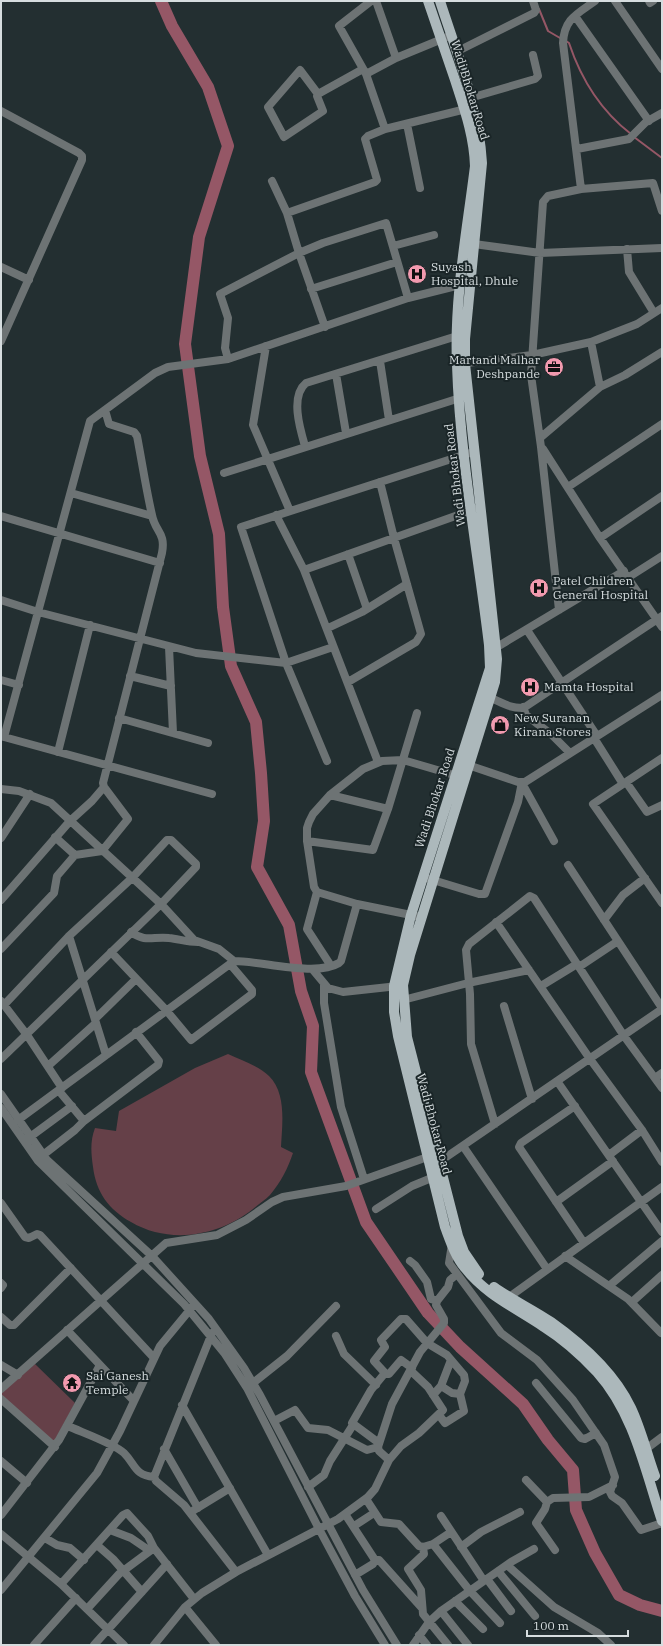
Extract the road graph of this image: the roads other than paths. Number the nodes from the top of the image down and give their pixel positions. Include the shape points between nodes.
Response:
1 (371, 1) edge
2 (376, 1) edge
3 (428, 1) edge
4 (440, 1) edge
5 (533, 1) edge
6 (595, 1) edge
7 (615, 1) edge
8 (648, 1) edge
9 (653, 1) edge
10 (574, 16) junction
11 (446, 37) junction
12 (456, 52) junction
13 (533, 55) dead end
14 (396, 58) junction
15 (660, 64) edge
16 (364, 72) junction
17 (318, 94) junction
18 (469, 105) junction
19 (1, 111) edge
20 (662, 112) edge
21 (649, 121) junction
22 (407, 124) junction
23 (385, 129) junction
24 (577, 149) junction
25 (272, 181) dead end
26 (420, 188) dead end
27 (581, 189) junction
28 (662, 211) edge
29 (287, 213) junction
30 (434, 235) dead end
31 (474, 244) junction
32 (393, 246) junction
33 (662, 248) edge
34 (627, 250) junction
35 (299, 253) junction
36 (540, 253) junction
37 (398, 262) junction
38 (1, 267) edge
39 (29, 280) junction
40 (460, 285) junction
41 (311, 289) junction
42 (408, 298) junction
43 (662, 308) edge
44 (654, 313) junction
45 (325, 327) junction
46 (457, 336) junction
47 (1, 341) edge
48 (591, 342) junction
49 (266, 346) junction
50 (532, 355) junction
51 (661, 355) edge
52 (228, 359) junction
53 (380, 361) junction
54 (461, 364) junction
55 (336, 374) junction
56 (600, 387) junction
57 (463, 397) junction
58 (105, 410) junction
59 (389, 420) junction
60 (662, 424) edge
61 (346, 433) junction
62 (540, 438) junction
63 (305, 446) junction
64 (541, 447) junction
65 (469, 453) junction
66 (266, 458) junction
67 (224, 473) dead end
68 (380, 482) junction
69 (568, 487) junction
70 (71, 493) junction
71 (662, 496) edge
72 (476, 508) junction
73 (290, 511) junction
74 (276, 515) junction
75 (1, 516) edge
76 (152, 516) junction
77 (60, 533) junction
78 (394, 538) junction
79 (600, 538) junction
80 (348, 554) junction
81 (662, 556) edge
82 (160, 563) junction
83 (304, 570) junction
84 (626, 574) junction
85 (407, 584) junction
86 (1, 600) edge
87 (368, 609) junction
88 (560, 610) junction
89 (38, 612) junction
90 (660, 617) edge
91 (90, 625) junction
92 (662, 627) edge
93 (328, 628) junction
94 (527, 630) junction
95 (140, 639) junction
96 (170, 646) junction
97 (334, 647) junction
98 (497, 647) junction
99 (286, 663) junction
100 (130, 676) junction
101 (1, 680) edge
102 (348, 682) junction
103 (563, 683) junction
104 (19, 685) junction
105 (171, 686) junction
106 (662, 695) edge
107 (486, 696) junction
108 (523, 708) junction
109 (417, 713) dead end
110 (119, 718) junction
111 (173, 733) junction
112 (2, 736) edge
113 (595, 737) junction
114 (208, 743) dead end
115 (58, 752) junction
116 (570, 753) junction
117 (662, 758) edge
118 (403, 760) junction
119 (327, 761) dead end
120 (378, 762) junction
121 (465, 764) junction
122 (107, 766) junction
123 (461, 777) junction
124 (625, 782) junction
125 (522, 784) junction
126 (104, 787) junction
127 (1, 789) edge
128 (30, 794) junction
129 (212, 794) dead end
130 (330, 795) junction
131 (662, 805) edge
132 (388, 808) junction
133 (70, 821) junction
134 (55, 837) junction
135 (1, 838) edge
136 (554, 840) dead end
137 (307, 841) junction
138 (102, 850) junction
139 (75, 855) junction
140 (568, 865) dead end
141 (132, 878) junction
142 (428, 878) junction
143 (645, 878) junction
144 (317, 892) junction
145 (1, 900) edge
146 (662, 903) edge
147 (161, 904) junction
148 (357, 904) junction
149 (416, 916) junction
150 (604, 920) junction
151 (496, 922) junction
152 (132, 932) junction
153 (69, 936) junction
154 (618, 941) junction
155 (198, 942) junction
156 (2, 944) edge
157 (111, 952) junction
158 (232, 962) junction
159 (578, 965) junction
160 (331, 966) junction
161 (312, 969) junction
162 (529, 970) junction
163 (136, 979) junction
164 (82, 980) junction
165 (468, 983) junction
166 (324, 984) junction
167 (399, 986) junction
168 (541, 986) junction
169 (403, 1000) junction
170 (2, 1003) edge
171 (504, 1006) dead end
172 (662, 1008) edge
173 (166, 1010) junction
174 (96, 1021) junction
175 (136, 1032) junction
176 (27, 1035) junction
177 (624, 1036) junction
178 (106, 1055) junction
179 (1, 1059) edge
180 (590, 1059) junction
181 (48, 1066) junction
182 (662, 1073) edge
183 (655, 1078) junction
184 (557, 1081) junction
185 (662, 1088) edge
186 (60, 1090) junction
187 (1, 1094) edge
188 (532, 1099) junction
189 (3, 1105) edge
190 (72, 1106) junction
191 (574, 1106) junction
192 (9, 1114) junction
193 (18, 1120) junction
194 (84, 1121) junction
195 (495, 1124) junction
196 (642, 1130) junction
197 (30, 1137) junction
198 (463, 1146) junction
199 (43, 1155) junction
200 (435, 1157) junction
201 (611, 1158) junction
202 (662, 1162) edge
203 (434, 1177) junction
204 (361, 1180) junction
205 (662, 1187) edge
206 (642, 1201) junction
207 (1, 1202) edge
208 (556, 1202) junction
209 (376, 1209) dead end
210 (662, 1232) edge
211 (662, 1241) edge
212 (584, 1243) junction
213 (452, 1244) junction
214 (152, 1256) junction
215 (565, 1256) junction
216 (410, 1261) dead end
217 (144, 1262) junction
218 (71, 1268) junction
219 (547, 1269) junction
220 (458, 1274) junction
221 (662, 1275) edge
222 (1, 1282) edge
223 (609, 1286) junction
224 (1, 1288) edge
225 (101, 1299) junction
226 (506, 1299) junction
227 (437, 1301) junction
228 (632, 1302) junction
229 (196, 1304) junction
230 (336, 1306) dead end
231 (189, 1310) junction
232 (1, 1317) edge
233 (216, 1328) junction
234 (67, 1330) junction
235 (661, 1334) edge
236 (210, 1335) junction
237 (336, 1336) dead end
238 (427, 1342) junction
239 (154, 1358) junction
240 (450, 1360) junction
241 (1, 1365) edge
242 (100, 1366) junction
243 (412, 1370) junction
244 (385, 1373) junction
245 (18, 1375) junction
246 (253, 1383) junction
247 (536, 1383) dead end
248 (376, 1385) junction
249 (441, 1386) junction
250 (1, 1389) edge
251 (460, 1394) junction
252 (433, 1395) junction
253 (1, 1399) edge
254 (134, 1401) junction
255 (182, 1405) junction
256 (439, 1415) junction
257 (274, 1421) junction
258 (353, 1425) junction
259 (68, 1426) junction
260 (596, 1433) junction
261 (662, 1437) edge
262 (343, 1439) junction
263 (379, 1445) junction
264 (112, 1446) junction
265 (55, 1447) junction
266 (164, 1449) junction
267 (643, 1452) junction
268 (389, 1460) junction
269 (1, 1461) edge
270 (154, 1477) junction
271 (526, 1480) dead end
272 (27, 1483) junction
273 (613, 1484) junction
274 (308, 1487) junction
275 (230, 1488) junction
276 (366, 1499) junction
277 (662, 1500) edge
278 (547, 1502) junction
279 (198, 1508) junction
280 (190, 1512) junction
281 (520, 1512) dead end
282 (374, 1513) junction
283 (345, 1514) junction
284 (1, 1515) edge
285 (441, 1516) dead end
286 (662, 1522) edge
287 (327, 1524) junction
288 (354, 1526) junction
289 (318, 1527) junction
290 (110, 1530) junction
291 (451, 1532) junction
292 (1, 1534) edge
293 (45, 1538) junction
294 (434, 1544) junction
295 (97, 1545) junction
296 (423, 1547) junction
297 (461, 1547) junction
298 (152, 1549) junction
299 (534, 1549) dead end
300 (555, 1550) dead end
301 (268, 1555) junction
302 (30, 1556) junction
303 (84, 1560) junction
304 (375, 1560) junction
305 (167, 1564) junction
306 (507, 1565) junction
307 (123, 1571) junction
308 (498, 1571) junction
309 (236, 1572) junction
310 (355, 1575) junction
311 (485, 1580) junction
312 (61, 1584) junction
313 (1, 1590) edge
314 (470, 1591) junction
315 (142, 1592) junction
316 (76, 1598) junction
317 (194, 1599) junction
318 (370, 1601) junction
319 (455, 1601) junction
320 (361, 1606) junction
321 (185, 1608) junction
322 (422, 1608) junction
323 (86, 1609) junction
324 (441, 1611) junction
325 (511, 1611) dead end
326 (535, 1616) dead end
327 (429, 1622) junction
328 (500, 1623) dead end
329 (484, 1629) dead end
330 (107, 1630) junction
331 (419, 1635) junction
332 (34, 1645) edge
333 (94, 1645) edge
334 (124, 1645) edge
335 (154, 1645) edge
336 (216, 1645) edge
337 (385, 1645) edge
338 (397, 1645) edge
339 (412, 1645) edge
340 (427, 1645) edge
341 (448, 1645) edge
342 (468, 1645) edge
343 (611, 1645) edge

1 - 16 street via 339,26
2 - 14 street
3 - 11 main road, Wadi Bhokar Road
4 - 11 main road, Wadi Bhokar Road
5 - 12 street via 536,10 534,13
6 - 10 street
7 - 15 street
8 - 9 street
10 - 21 street
10 - 24 street via 566,24 563,43
11 - 12 main road, Wadi Bhokar Road
11 - 14 street
11 - 18 main road, Wadi Bhokar Road
12 - 18 main road, Wadi Bhokar Road
13 - 18 street via 538,76 535,79
14 - 16 street
16 - 17 street
16 - 23 street
17 - 17 street via 303,71 298,70 268,108 282,135 286,136 322,113 323,108
18 - 22 street
18 - 31 main road, Wadi Bhokar Road via 481,142 482,163
18 - 40 main road, Wadi Bhokar Road via 475,166
19 - 39 street via 82,156
20 - 21 street
21 - 24 street via 629,139
22 - 23 street
22 - 26 street
23 - 29 street via 365,138 377,180 375,182
24 - 27 street
25 - 29 street
27 - 28 street via 652,183
27 - 36 street via 545,198
29 - 35 street
30 - 32 street
31 - 36 street
31 - 54 main road, Wadi Bhokar Road
32 - 35 street via 386,223
32 - 37 street
33 - 34 street
34 - 36 street
34 - 44 street via 629,272
35 - 41 street
35 - 52 street via 220,294 228,318 225,348
36 - 50 street
37 - 41 street
37 - 42 street
38 - 39 street
39 - 47 street
40 - 42 street
40 - 46 main road, Wadi Bhokar Road
41 - 45 street
42 - 45 street
43 - 44 street
44 - 48 street via 637,324
45 - 49 street
46 - 53 street
46 - 54 main road, Wadi Bhokar Road
48 - 50 street
48 - 56 street
49 - 52 street
49 - 66 street via 253,425
50 - 54 street
50 - 62 street via 531,375
51 - 56 street
52 - 58 street via 168,367 155,373
53 - 55 street
53 - 59 street
54 - 57 main road, Wadi Bhokar Road
55 - 61 street
55 - 63 street via 306,383 300,390 298,422
56 - 62 street
57 - 59 street
57 - 65 main road, Wadi Bhokar Road
58 - 70 street via 89,422
58 - 76 street via 109,424 134,432 137,436
59 - 61 street
60 - 69 street
61 - 63 street
62 - 64 street
63 - 66 street
64 - 69 street
64 - 88 street
65 - 68 street
65 - 72 main road, Wadi Bhokar Road
66 - 67 street
66 - 73 street
68 - 73 street
68 - 78 street
69 - 79 street
70 - 76 street
70 - 77 street
71 - 79 street
72 - 78 street
72 - 98 main road, Wadi Bhokar Road
72 - 107 main road, Wadi Bhokar Road via 490,654
73 - 74 street
74 - 83 street
74 - 99 street via 241,527
75 - 77 street
76 - 82 street via 163,540
77 - 82 street
77 - 89 street
78 - 80 street
78 - 85 street
79 - 84 street
80 - 83 street
80 - 87 street
81 - 84 street
82 - 95 street
83 - 93 street
84 - 88 street
84 - 90 street
85 - 87 street
85 - 102 street via 421,634 420,639
86 - 89 street
87 - 93 street
88 - 94 street
89 - 91 street
89 - 104 street
90 - 92 street
90 - 103 street
91 - 95 street
91 - 115 street
93 - 97 street
94 - 98 street
94 - 103 street
95 - 96 street
95 - 100 street
96 - 99 street via 213,656
96 - 105 street
97 - 99 street
97 - 102 street
98 - 107 main road, Wadi Bhokar Road via 497,672
99 - 119 street
100 - 105 street
100 - 110 street
101 - 104 street
102 - 120 street
103 - 108 street
103 - 113 street
104 - 112 street
105 - 111 street
106 - 113 street
107 - 108 street
107 - 121 main road, Wadi Bhokar Road
108 - 116 street via 526,715
109 - 118 street
110 - 111 street
110 - 122 street
111 - 114 street
112 - 115 street
113 - 116 street
113 - 124 street
115 - 122 street
116 - 125 street
117 - 124 street
118 - 120 street
118 - 123 street
118 - 132 street
120 - 130 street
121 - 123 main road, Wadi Bhokar Road
121 - 125 street
122 - 126 street
122 - 129 street
123 - 142 main road, Wadi Bhokar Road
124 - 131 street via 647,812
124 - 143 street via 593,804
125 - 136 street
125 - 142 street via 485,894
126 - 133 street
126 - 138 street via 128,819
127 - 128 street
128 - 133 street via 51,803
128 - 135 street
130 - 132 street
130 - 137 street via 313,814 307,828
132 - 137 street via 374,850
133 - 134 street
133 - 138 street
134 - 139 street
134 - 145 street
137 - 144 street
138 - 139 street
138 - 141 street
139 - 156 street via 57,876 54,893
140 - 150 street
141 - 147 street
141 - 147 street via 167,840 171,840 197,866
141 - 153 street
142 - 149 main road, Wadi Bhokar Road
143 - 146 street
143 - 150 street via 623,895
144 - 148 street
144 - 160 street via 307,929
147 - 152 street
147 - 155 street
148 - 149 street
148 - 160 street via 341,961
149 - 167 main road, Wadi Bhokar Road
150 - 154 street
151 - 159 street via 532,896
151 - 162 street
151 - 165 street via 467,947
152 - 155 street via 141,938
152 - 157 street
153 - 164 street
153 - 170 street
154 - 159 street
154 - 172 street
155 - 158 street via 219,949
157 - 163 street
157 - 164 street
158 - 161 street via 253,961
158 - 173 street
158 - 173 street via 252,990 252,994 193,1040 188,1038
159 - 168 street
159 - 177 street
160 - 161 street
161 - 166 street
162 - 165 street
162 - 168 street
163 - 173 street
163 - 174 street
164 - 174 street
164 - 176 street
165 - 169 street
165 - 195 street via 471,998 471,1044
166 - 167 street via 332,990 343,992
166 - 204 street via 324,1002 341,1107
167 - 169 main road, Wadi Bhokar Road
167 - 200 main road, Wadi Bhokar Road via 394,1012 398,1036
168 - 180 street
169 - 200 main road, Wadi Bhokar Road via 407,1037
170 - 176 street
171 - 188 street
172 - 177 street
173 - 175 street
174 - 178 street
174 - 181 street
175 - 178 street
175 - 194 street via 159,1062 158,1065
176 - 179 street
176 - 181 street
177 - 180 street
177 - 183 street
178 - 186 street
180 - 184 street
180 - 196 street
181 - 186 street
182 - 183 street
183 - 185 street
184 - 188 street
184 - 191 street
186 - 190 street
186 - 193 street
187 - 189 street
188 - 195 street
189 - 192 street
190 - 194 street
190 - 197 street
191 - 201 street
191 - 208 street via 518,1146
192 - 193 street
192 - 217 street via 38,1161
193 - 197 street
194 - 199 street
195 - 198 street
196 - 201 street
196 - 202 street
197 - 199 street
198 - 200 street
198 - 219 street
199 - 214 street
200 - 203 main road, Wadi Bhokar Road
200 - 204 street
200 - 226 main road, Wadi Bhokar Road via 464,1252 481,1277
201 - 206 street
201 - 208 street
203 - 209 street via 412,1186
203 - 213 main road, Wadi Bhokar Road via 445,1227
204 - 214 street via 346,1186 283,1197 217,1235 166,1243
205 - 206 street
206 - 210 street
206 - 212 street
207 - 218 street via 25,1237 39,1234
208 - 212 street
211 - 223 street
212 - 215 street
213 - 220 street via 448,1260
213 - 226 main road, Wadi Bhokar Road via 475,1280
214 - 217 street
214 - 229 street
215 - 219 street
215 - 223 street
216 - 227 street via 427,1282 431,1299
217 - 225 street
217 - 231 street
218 - 225 street
218 - 232 street via 14,1325 10,1325
219 - 226 street
220 - 227 street via 450,1280
220 - 260 street via 501,1333 539,1362 573,1400
221 - 228 street
222 - 224 street
223 - 228 street
225 - 234 street
225 - 239 street
226 - 267 main road, Wadi Bhokar Road via 546,1328 596,1371 621,1404
227 - 238 street via 436,1305 444,1323
228 - 235 street
229 - 231 street
229 - 233 street
230 - 246 street via 287,1356
231 - 236 street
231 - 239 street via 166,1337
233 - 236 street
233 - 246 street
234 - 242 street
234 - 245 street
236 - 255 street
236 - 289 street via 239,1374
237 - 248 street via 344,1354
238 - 240 street
238 - 243 street
238 - 244 street via 406,1319 401,1319 381,1340 385,1347 374,1360
239 - 254 street
240 - 249 street
240 - 251 street via 465,1378
241 - 245 street
242 - 254 street
242 - 259 street
243 - 244 street via 400,1360 389,1374
243 - 252 street
243 - 263 street via 392,1404
244 - 248 street
245 - 250 street
246 - 257 street
247 - 260 street via 581,1438 585,1439
248 - 258 street via 352,1421
249 - 251 street via 452,1393
249 - 252 street
251 - 256 street via 464,1411 445,1423
252 - 256 street via 443,1410
253 - 265 street
254 - 264 street
255 - 266 street
255 - 275 street
256 - 268 street via 401,1446
257 - 262 street via 295,1410 308,1428 324,1428
257 - 274 street
258 - 262 street
258 - 263 street
259 - 264 street
259 - 265 street
260 - 273 street via 604,1445 615,1475
261 - 267 street
262 - 263 street via 367,1450
262 - 274 street via 324,1475
263 - 268 street via 379,1451
264 - 270 street via 124,1453 136,1470
264 - 293 street via 97,1473
265 - 272 street
266 - 270 street
266 - 279 street
267 - 277 main road, Wadi Bhokar Road
267 - 286 main road, Wadi Bhokar Road
268 - 276 street via 375,1489
269 - 272 street
270 - 280 street
271 - 278 street
272 - 284 street
273 - 278 street via 589,1497 553,1498
273 - 286 street via 610,1492 612,1496 622,1503 639,1529 643,1530
274 - 287 street
275 - 279 street
275 - 301 street
276 - 282 street
276 - 283 street
278 - 300 street via 536,1523
279 - 280 street
280 - 309 street
281 - 297 street via 481,1532
282 - 288 street
282 - 296 street via 383,1523 402,1526
283 - 287 street
283 - 288 street
285 - 291 street
287 - 289 street
287 - 310 street
288 - 304 street
289 - 301 street
289 - 320 street
290 - 295 street
290 - 298 street
290 - 298 street via 127,1513 148,1536
291 - 294 street
291 - 297 street
292 - 302 street
293 - 302 street
293 - 303 street via 57,1545 70,1548
294 - 296 street
294 - 314 street
295 - 303 street
295 - 307 street
296 - 322 street via 424,1554 408,1569 422,1590
297 - 311 street
298 - 305 street
298 - 307 street
299 - 306 street
301 - 309 street
302 - 312 street
302 - 313 street
303 - 312 street
304 - 310 street via 374,1564
304 - 322 street via 379,1560
305 - 315 street
305 - 317 street
306 - 308 street
306 - 343 street via 551,1605 598,1632
307 - 315 street
307 - 323 street
308 - 311 street
308 - 326 street
309 - 317 street
310 - 318 street
311 - 314 street
311 - 325 street
312 - 316 street
314 - 319 street
314 - 328 street
315 - 330 street
316 - 323 street
316 - 332 street
317 - 321 street
318 - 320 street
318 - 338 street
319 - 324 street
319 - 329 street
320 - 337 street
321 - 335 street
321 - 336 street
322 - 327 street
323 - 330 street
324 - 327 street
324 - 342 street
327 - 331 street
327 - 341 street
330 - 333 street
330 - 334 street
331 - 339 street
331 - 340 street

